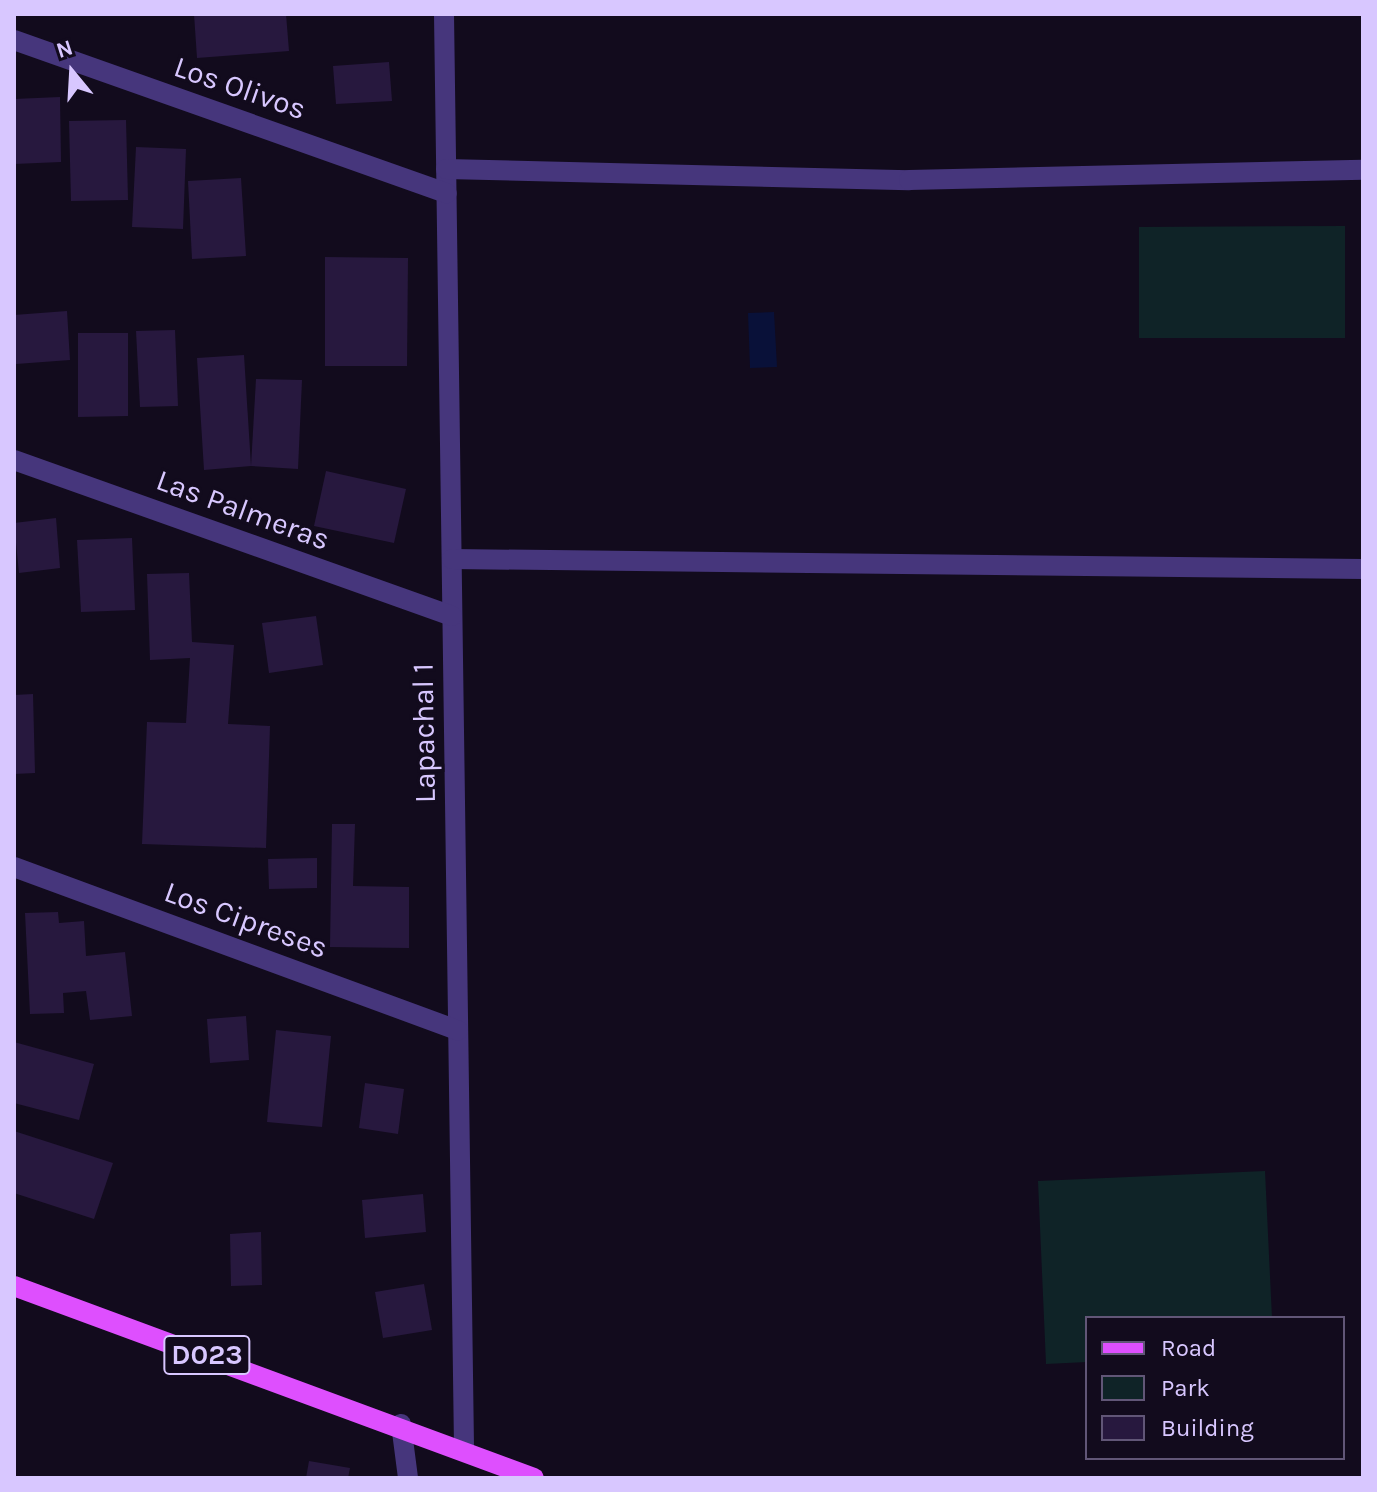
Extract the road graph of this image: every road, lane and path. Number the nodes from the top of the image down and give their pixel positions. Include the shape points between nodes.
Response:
1 (444, 14) edge
2 (14, 40) edge
3 (446, 169) junction
4 (1363, 170) edge
5 (447, 193) junction
6 (14, 460) edge
7 (452, 559) junction
8 (1363, 569) edge
9 (452, 616) junction
10 (14, 867) edge
11 (458, 1030) junction
12 (14, 1286) edge
13 (401, 1424) junction
14 (464, 1451) junction
15 (408, 1478) edge
16 (534, 1478) edge

1 - 3 street, Lapachal 1
2 - 5 street, Los Olivos
3 - 4 street via 909,180
3 - 5 street, Lapachal 1
5 - 7 street, Lapachal 1
6 - 9 street, Las Palmeras
7 - 8 street
7 - 9 street, Lapachal 1
9 - 11 street, Lapachal 1
10 - 11 street, Los Cipreses
11 - 14 street, Lapachal 1
12 - 13 main road, D023
13 - 14 main road, D023
13 - 15 street
14 - 16 main road, D023

